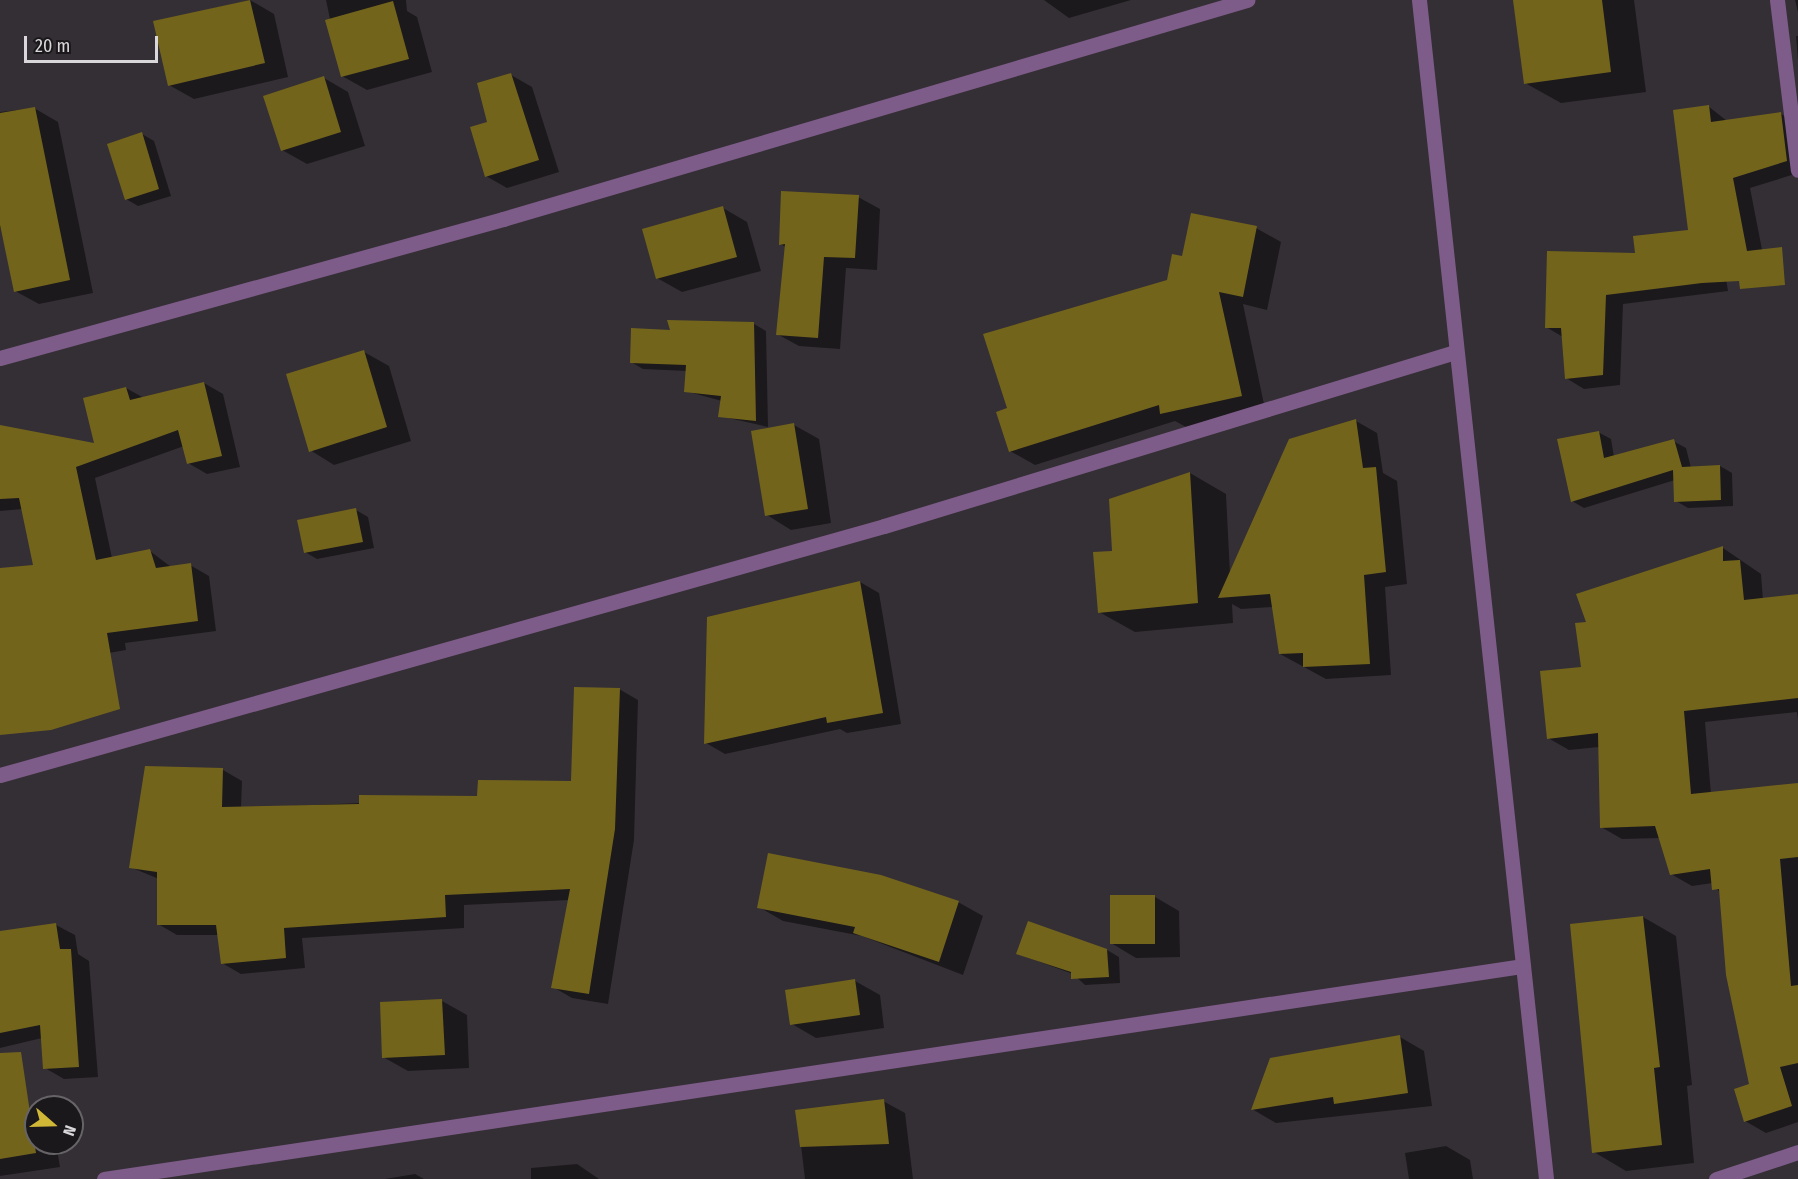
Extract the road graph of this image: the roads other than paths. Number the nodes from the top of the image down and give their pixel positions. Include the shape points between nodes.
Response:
1 (1247, 0) edge
2 (1419, 0) edge
3 (1777, 0) edge
4 (1798, 170) edge
5 (1455, 352) junction
6 (0, 358) edge
7 (0, 775) edge
8 (1523, 966) junction
9 (1798, 1152) edge
10 (104, 1179) edge
11 (1546, 1179) edge
12 (1716, 1179) edge

1 - 6 street via 503,219
2 - 5 street
3 - 4 street
5 - 7 street via 884,526
5 - 8 street
8 - 10 street
8 - 11 street
9 - 12 street

